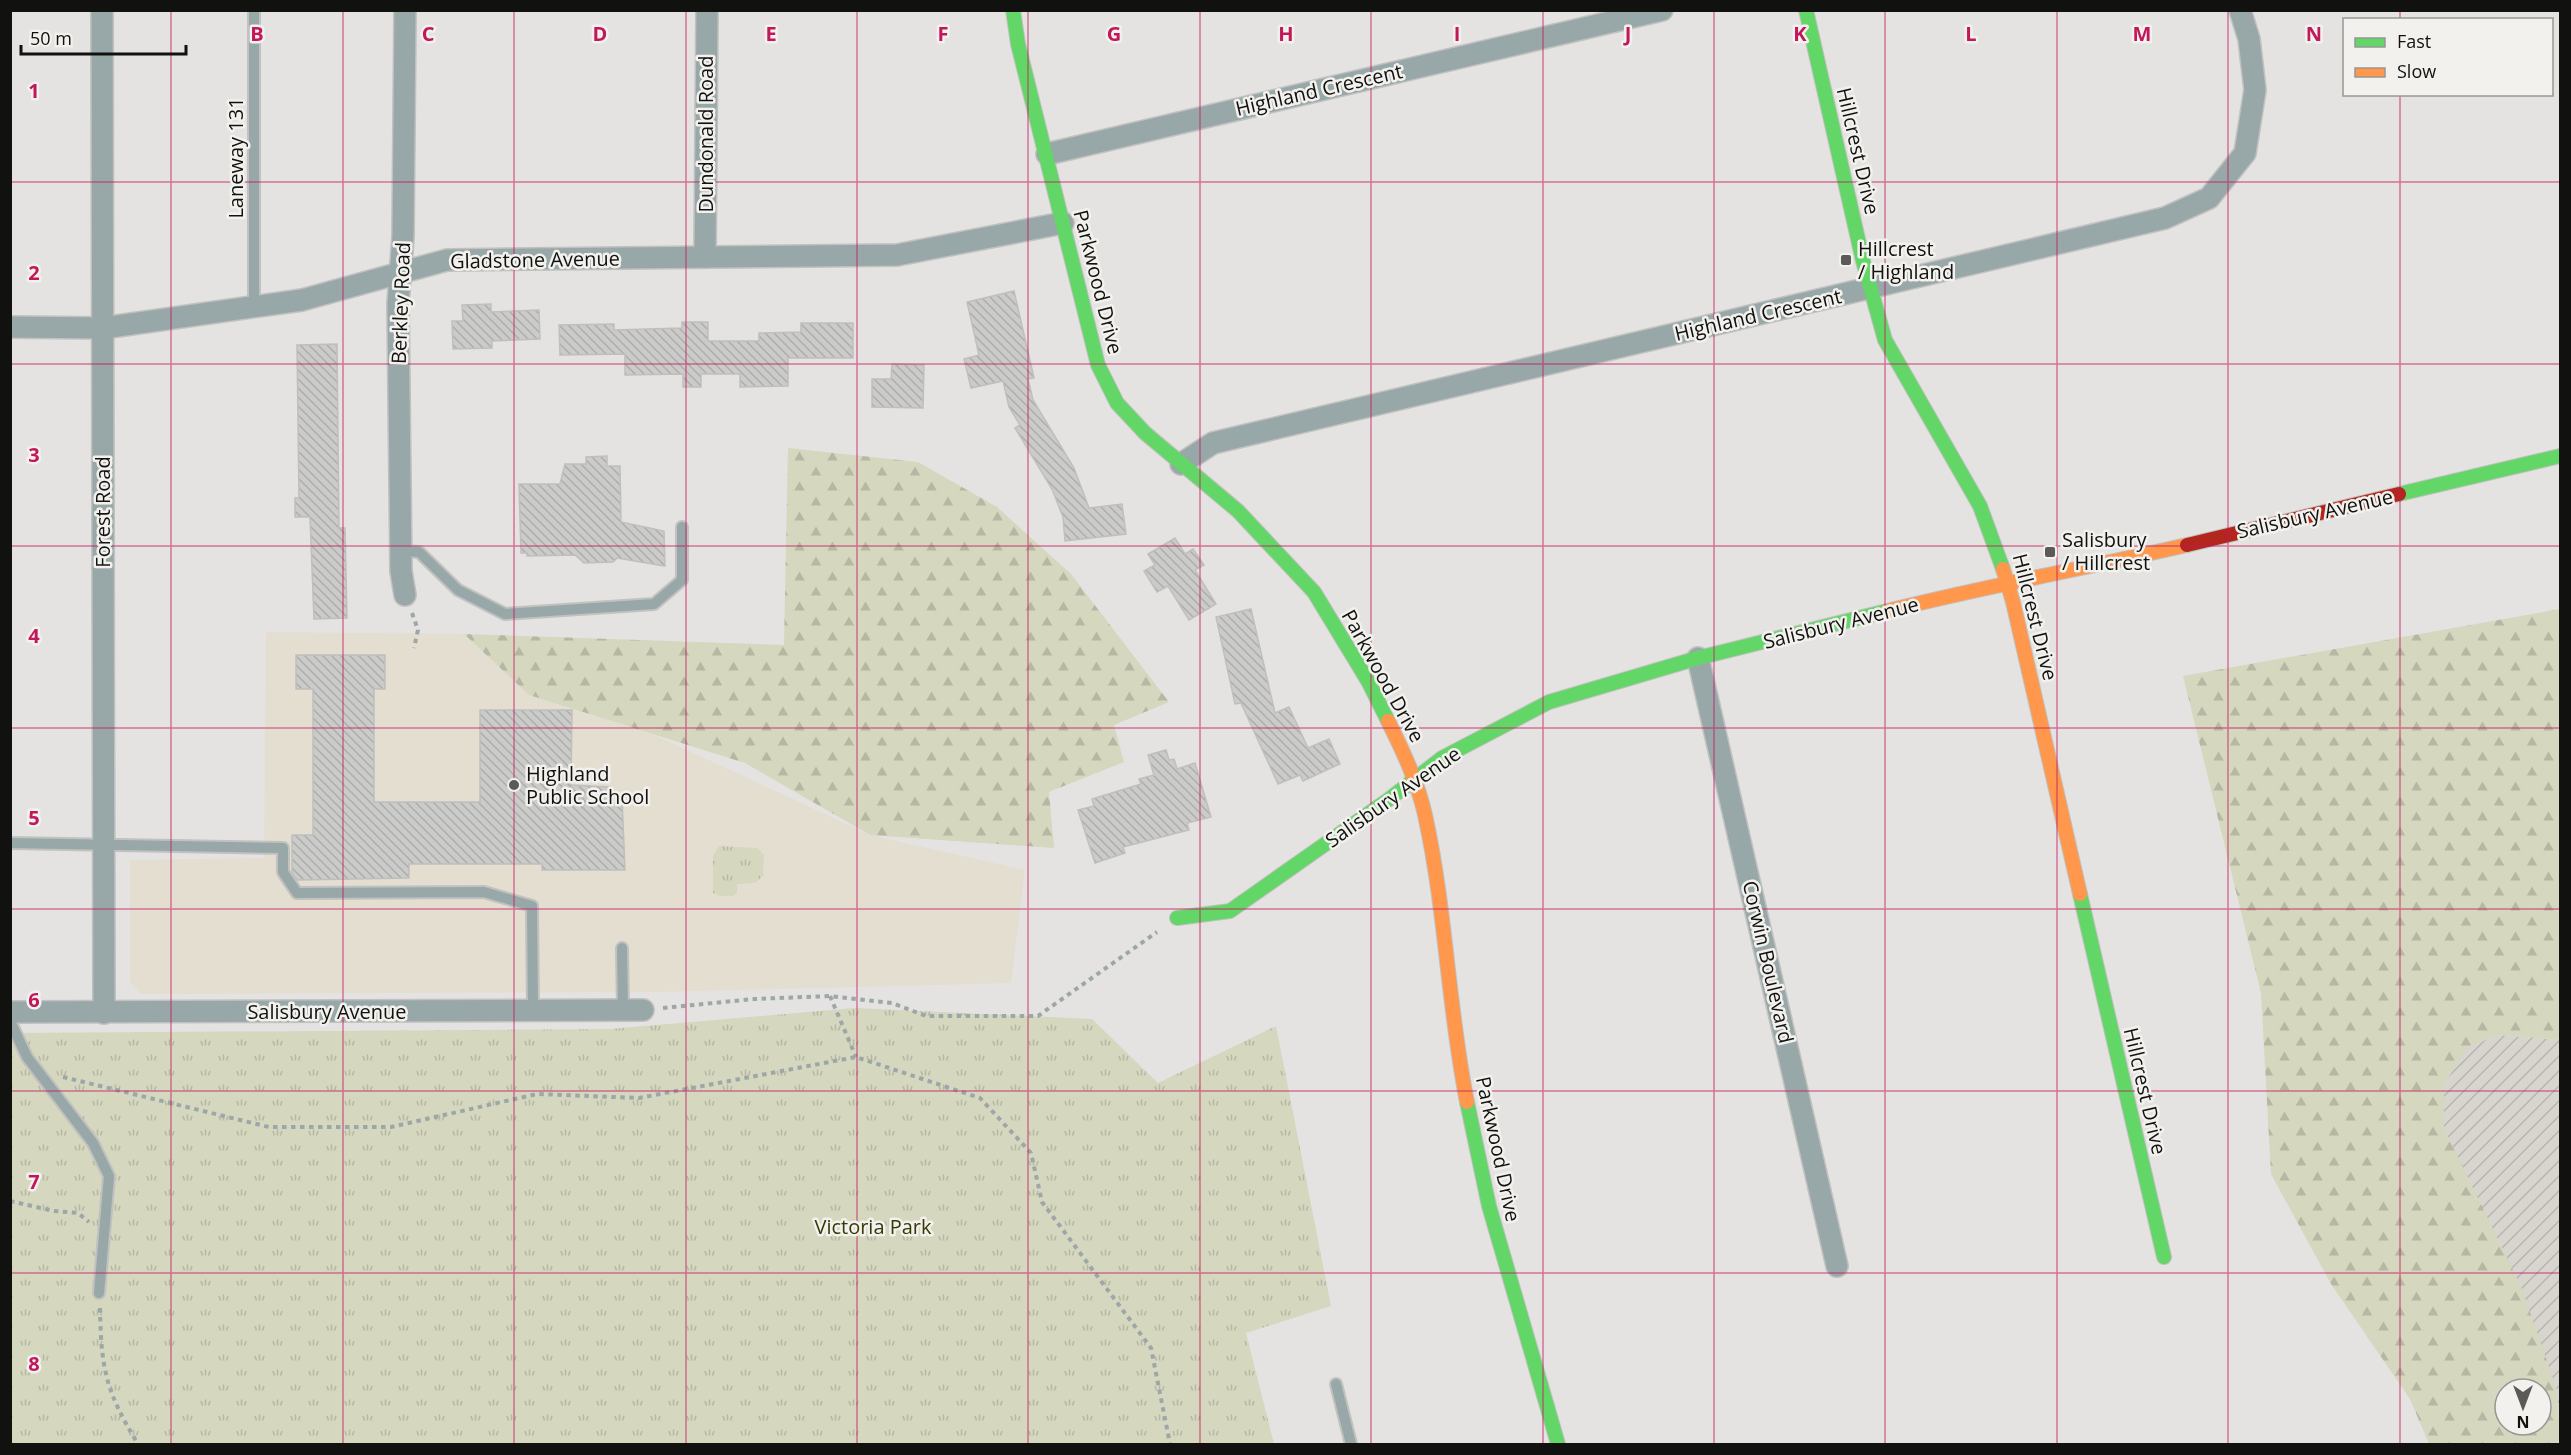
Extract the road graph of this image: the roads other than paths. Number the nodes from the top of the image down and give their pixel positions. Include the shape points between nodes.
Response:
1 (102, 10) edge
2 (254, 10) edge
3 (405, 10) edge
4 (707, 10) edge
5 (1013, 10) edge
6 (1662, 10) edge
7 (1806, 10) edge
8 (2240, 10) edge
9 (1047, 154) junction
10 (1063, 223) junction
11 (705, 257) junction
12 (400, 271) junction
13 (1870, 289) junction
14 (254, 306) junction
15 (10, 327) edge
16 (103, 328) junction
17 (2560, 456) edge
18 (1181, 464) junction
19 (682, 527) dead end
20 (400, 551) junction
21 (2007, 583) junction
22 (405, 595) road end
23 (1698, 658) junction
24 (1415, 780) junction
25 (10, 843) edge
26 (103, 844) junction
27 (1177, 918) road end
28 (622, 948) dead end
29 (633, 1010) joint
30 (533, 1011) junction
31 (10, 1012) edge
32 (104, 1013) junction
33 (10, 1021) edge
34 (2163, 1257) dead end
35 (1838, 1266) dead end
36 (99, 1293) road end
37 (1336, 1384) dead end
38 (1351, 1444) edge
39 (1558, 1444) edge

1 - 16 street, Forest Road
2 - 14 lane, Laneway 131
3 - 12 street, Berkley Road
4 - 11 street, Dundonald Road
5 - 9 street, Parkwood Drive
6 - 9 street, Highland Crescent
7 - 13 street, Hillcrest Drive
8 - 13 street, Highland Crescent via 2249,39 2255,90 2245,153 2209,198 2165,218
9 - 10 street, Parkwood Drive
10 - 11 street, Gladstone Avenue via 897,255
10 - 18 street, Parkwood Drive via 1098,365 1117,403
11 - 12 street, Gladstone Avenue via 447,260
12 - 14 street, Gladstone Avenue via 302,300
12 - 20 street, Berkley Road
13 - 18 street, Highland Crescent via 1213,443
13 - 21 street, Hillcrest Drive via 1885,340 1980,506
14 - 16 street, Gladstone Avenue
15 - 16 street, Gladstone Avenue
16 - 26 street, Forest Road
17 - 21 street, Salisbury Avenue via 2084,569
18 - 24 street, Parkwood Drive via 1238,511 1314,592 1368,681
19 - 20 lane via 682,580 654,603 505,614 458,590 419,552
20 - 22 street, Berkley Road
21 - 23 street, Salisbury Avenue
21 - 34 street, Hillcrest Drive
23 - 24 street, Salisbury Avenue via 1549,702 1442,758
23 - 35 street, Corwin Boulevard
24 - 27 street, Salisbury Avenue via 1230,911
24 - 39 street, Parkwood Drive via 1436,874 1460,1066 1489,1206
25 - 26 lane
26 - 30 lane via 283,848 283,873 297,893 484,892 532,906
26 - 32 street, Forest Road
28 - 29 lane
29 - 30 street, Salisbury Avenue
30 - 32 street, Salisbury Avenue
31 - 32 street, Salisbury Avenue
33 - 36 lane via 27,1057 93,1143 109,1176
37 - 38 lane

